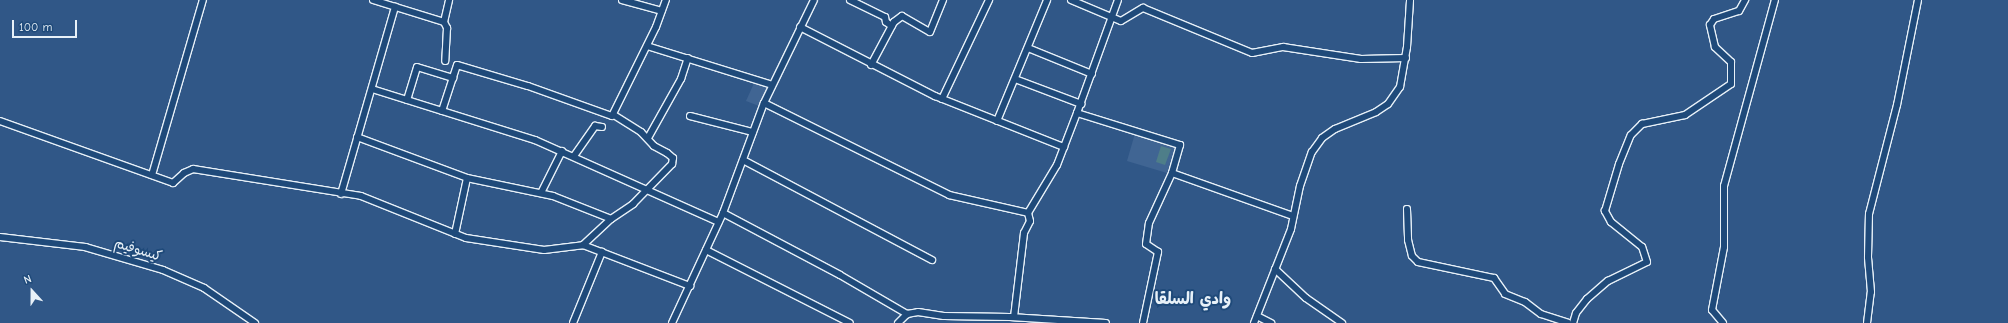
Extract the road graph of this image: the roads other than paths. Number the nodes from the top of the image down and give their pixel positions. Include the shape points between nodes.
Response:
1 (203, 0) edge
2 (373, 0) edge
3 (449, 0) edge
4 (622, 0) edge
5 (666, 0) edge
6 (814, 0) edge
7 (850, 0) edge
8 (943, 0) edge
9 (988, 0) edge
10 (1048, 0) edge
11 (1072, 0) edge
12 (1118, 0) edge
13 (1410, 0) edge
14 (1745, 0) edge
15 (1775, 0) edge
16 (1918, 0) edge
17 (382, 1) edge
18 (396, 7) junction
19 (662, 11) junction
20 (1112, 19) junction
21 (444, 22) junction
22 (892, 26) junction
23 (800, 28) junction
24 (647, 46) junction
25 (1028, 48) junction
26 (688, 58) junction
27 (1406, 58) junction
28 (445, 61) dead end
29 (871, 65) junction
30 (1092, 74) junction
31 (453, 78) junction
32 (1014, 79) junction
33 (772, 85) junction
34 (372, 89) junction
35 (942, 99) junction
36 (407, 100) junction
37 (764, 103) junction
38 (1081, 104) junction
39 (442, 111) junction
40 (1078, 113) junction
41 (614, 115) junction
42 (690, 116) dead end
43 (0, 120) edge
44 (997, 121) junction
45 (602, 127) dead end
46 (753, 132) junction
47 (357, 137) junction
48 (648, 138) junction
49 (1064, 147) junction
50 (562, 151) junction
51 (574, 156) junction
52 (743, 160) junction
53 (1172, 173) junction
54 (152, 175) junction
55 (467, 178) junction
56 (646, 190) junction
57 (540, 193) junction
58 (341, 194) junction
59 (1406, 209) dead end
60 (723, 213) junction
61 (1028, 213) junction
62 (1293, 216) junction
63 (611, 219) junction
64 (718, 222) junction
65 (455, 234) junction
66 (0, 237) edge
67 (583, 246) junction
68 (706, 250) junction
69 (602, 252) junction
70 (932, 260) dead end
71 (1275, 269) junction
72 (690, 286) junction
73 (907, 314) junction
74 (944, 316) junction
75 (1257, 316) junction
76 (1014, 317) junction
77 (1036, 321) edge
78 (254, 323) edge
79 (574, 323) edge
80 (672, 323) edge
81 (850, 323) edge
82 (898, 323) edge
83 (941, 323) edge
84 (1106, 323) edge
85 (1143, 323) edge
86 (1254, 323) edge
87 (1271, 323) edge
88 (1342, 323) edge
89 (1568, 323) edge
90 (1573, 323) edge
91 (1723, 323) edge
92 (1867, 323) edge

1 - 54 street
2 - 17 street
3 - 21 street
4 - 19 street
5 - 19 street
6 - 23 street
7 - 22 street via 885,17 886,22
8 - 22 street via 930,32 902,16
9 - 35 street
10 - 25 street
11 - 20 street
12 - 20 street
13 - 27 street
14 - 90 street via 1739,11 1718,18 1710,25 1715,47 1731,62 1731,84 1685,115 1642,124 1631,135 1605,211 1610,222 1642,247 1647,262 1603,286 1587,299 1576,313
15 - 91 street via 1724,186 1724,247 1712,310
16 - 92 street via 1897,105 1869,214 1868,257 1871,292
17 - 18 street
18 - 21 street
18 - 34 street
19 - 24 street
20 - 27 street via 1121,21 1143,8 1252,53 1283,47 1361,59
20 - 30 street
21 - 28 street via 447,28
22 - 29 street
23 - 29 street
23 - 33 street
24 - 26 street
24 - 41 street
25 - 30 street
25 - 32 street
26 - 33 street
26 - 48 street via 681,79
27 - 62 street via 1400,87 1395,97 1376,112 1341,125 1317,144 1304,170
29 - 35 street
30 - 38 street
31 - 36 street via 417,67
31 - 39 street
31 - 41 street via 457,65 528,86 606,116
32 - 38 street
32 - 44 street
33 - 37 street
34 - 36 street
34 - 47 street
35 - 44 street
36 - 39 street
37 - 46 street
37 - 61 street via 949,195
38 - 40 street
39 - 50 street
40 - 49 street
40 - 53 street via 1180,145
41 - 48 street
42 - 46 street
43 - 54 street
44 - 49 street
45 - 51 street via 595,126
46 - 52 street
47 - 55 street
47 - 58 street
48 - 56 street via 654,146 673,158 668,170
49 - 61 street
50 - 51 street
50 - 57 street
51 - 56 street
52 - 60 street
52 - 70 street
53 - 62 street
53 - 85 street via 1149,223 1146,244 1158,252
54 - 58 street via 173,183 184,172 193,169
55 - 57 street
55 - 65 street
56 - 63 street via 633,204
56 - 64 street
57 - 63 street via 604,214
58 - 65 street via 361,196
59 - 89 street via 1410,248 1412,256 1418,262 1494,278 1505,294 1525,302 1541,314
60 - 64 street
60 - 73 street via 840,274
61 - 76 street via 1030,221 1024,233
62 - 71 street via 1291,229
63 - 67 street
64 - 68 street
65 - 67 street via 544,250
66 - 78 street, كيسوفيم via 85,247 163,270 204,288
67 - 69 street
68 - 72 street
68 - 81 street
69 - 72 street
69 - 79 street
71 - 75 street
71 - 88 street via 1306,298
72 - 80 street
73 - 74 street via 918,312
73 - 82 street
74 - 76 street
74 - 83 street
75 - 86 street
75 - 87 street
76 - 77 street
77 - 84 street

